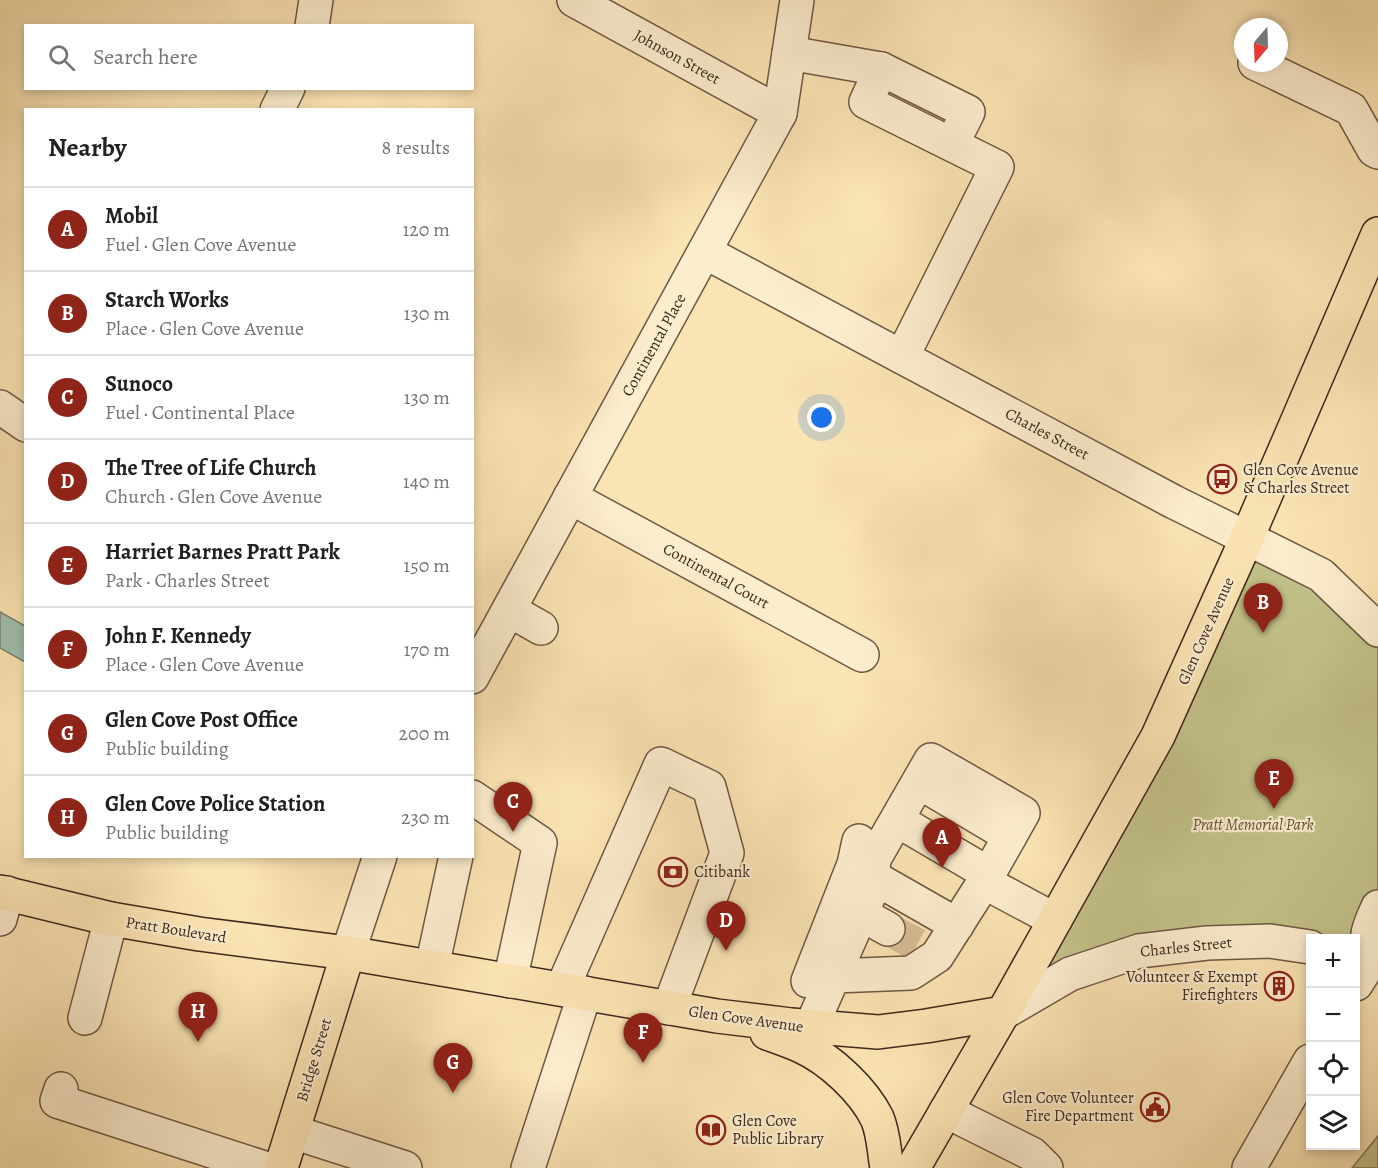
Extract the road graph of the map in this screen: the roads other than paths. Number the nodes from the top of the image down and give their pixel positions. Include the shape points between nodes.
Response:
1 (316, 0) edge
2 (574, 0) edge
3 (797, 0) edge
4 (312, 24) edge
5 (789, 53) junction
6 (1274, 72) edge
7 (287, 90) edge
8 (278, 108) edge
9 (780, 113) junction
10 (1378, 152) edge
11 (1378, 234) edge
12 (705, 252) junction
13 (902, 357) junction
14 (0, 407) edge
15 (24, 424) edge
16 (570, 496) junction
17 (1247, 538) junction
18 (509, 610) junction
19 (541, 628) dead end
20 (1378, 630) edge
21 (862, 655) dead end
22 (474, 672) edge
23 (474, 798) edge
24 (897, 820) junction
25 (859, 841) dead end
26 (379, 858) edge
27 (456, 858) edge
28 (873, 877) junction
29 (987, 878) junction
30 (2, 898) edge
31 (1378, 907) edge
32 (111, 920) junction
33 (1055, 920) junction
34 (957, 925) junction
35 (1306, 946) edge
36 (348, 953) junction
37 (1365, 965) edge
38 (432, 967) junction
39 (834, 975) junction
40 (510, 981) junction
41 (574, 991) junction
42 (669, 1008) junction
43 (1003, 1013) junction
44 (717, 1016) junction
45 (85, 1018) dead end
46 (801, 1026) junction
47 (1306, 1070) edge
48 (61, 1089) dead end
49 (946, 1111) junction
50 (293, 1132) junction
51 (264, 1168) edge
52 (281, 1168) edge
53 (405, 1168) edge
54 (528, 1168) edge
55 (886, 1168) edge
56 (913, 1168) edge
57 (1046, 1168) edge
58 (1249, 1168) edge

1 - 4 street
2 - 9 street, Johnson Street
3 - 5 street, Continental Place
5 - 9 street, Continental Place
5 - 13 street via 881,69 866,102 997,167
6 - 10 street via 1352,109
7 - 8 street
9 - 12 street, Continental Place
11 - 17 main road, Glen Cove Avenue
12 - 13 street, Charles Street
12 - 16 street, Continental Place
13 - 17 street, Charles Street
14 - 15 street
16 - 18 street, Continental Place
16 - 21 street, Continental Court
17 - 20 street, Charles Street via 1320,575
17 - 33 main road, Glen Cove Avenue via 1158,736
18 - 19 street
18 - 22 street, Continental Place
23 - 40 street via 540,843
24 - 28 street via 874,859
24 - 29 street
24 - 29 street via 919,782 1010,836
25 - 46 street
26 - 36 street
27 - 38 street
28 - 34 street
28 - 39 street via 875,921
29 - 33 street
29 - 34 street
30 - 32 main road, Pratt Boulevard
31 - 37 street via 1368,929
32 - 36 main road, Pratt Boulevard
32 - 45 street
33 - 43 main road, Glen Cove Avenue
34 - 39 street via 911,973
35 - 43 street, Charles Street via 1270,941 1139,951 1070,974
36 - 38 main road, Glen Cove Avenue
36 - 50 main road, Bridge Street
38 - 40 main road, Glen Cove Avenue
39 - 46 street
40 - 41 main road, Glen Cove Avenue
41 - 42 main road, Glen Cove Avenue
41 - 42 street via 661,764 709,787 727,853
41 - 54 street
42 - 44 main road, Glen Cove Avenue
43 - 46 main road, Glen Cove Avenue via 878,1032
43 - 49 main road, Glen Cove Avenue
44 - 46 main road, Glen Cove Avenue
44 - 55 main road via 802,1046 831,1065 862,1095 877,1119
47 - 58 street
48 - 51 street via 57,1101
49 - 56 main road, Glen Cove Avenue
49 - 57 street via 1032,1154
50 - 52 main road, Bridge Street
50 - 53 street

